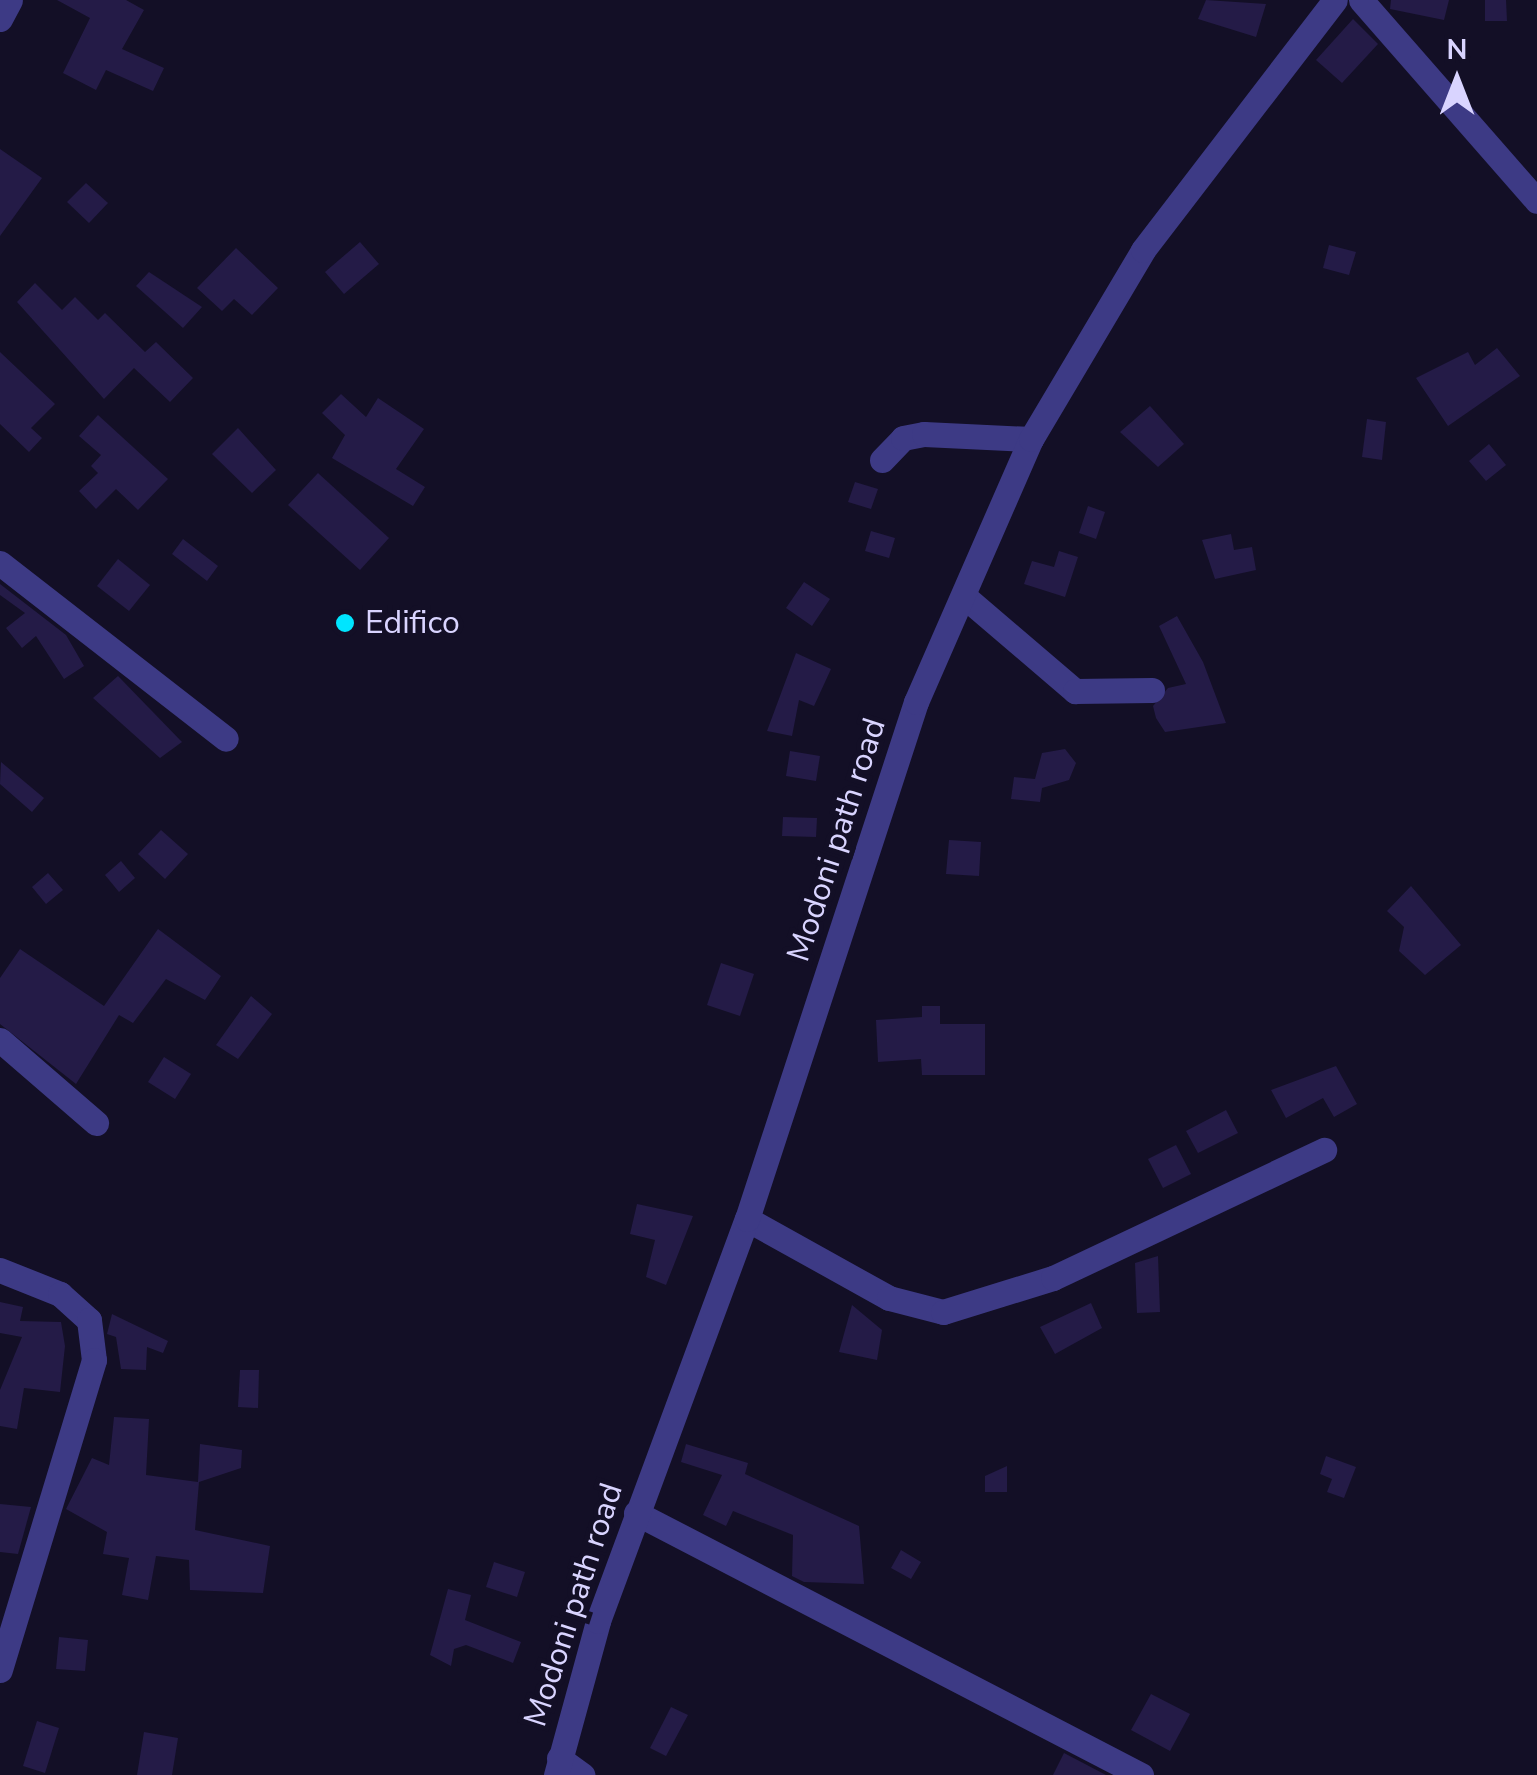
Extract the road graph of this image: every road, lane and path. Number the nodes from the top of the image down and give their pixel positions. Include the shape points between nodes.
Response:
1 (10, 0) edge
2 (1335, 0) edge
3 (1360, 0) edge
4 (0, 20) edge
5 (1537, 201) edge
6 (1031, 439) junction
7 (882, 460) dead end
8 (0, 563) edge
9 (964, 596) junction
10 (1152, 690) dead end
11 (226, 739) dead end
12 (0, 1040) edge
13 (96, 1123) dead end
14 (1324, 1150) dead end
15 (747, 1220) junction
16 (0, 1270) edge
17 (636, 1512) junction
18 (0, 1670) edge
19 (557, 1766) edge
20 (582, 1775) edge
21 (1141, 1775) edge

1 - 4 street
2 - 6 street, Modoni path road via 1143,250
3 - 5 street
6 - 7 street via 924,434 903,438
6 - 9 street, Modoni path road
8 - 11 street
9 - 10 street via 1074,691
9 - 15 street, Modoni path road via 916,702
12 - 13 street
14 - 15 street via 1107,1256 943,1312 889,1298
15 - 17 street, Modoni path road
16 - 18 street via 60,1294 90,1320 94,1360
17 - 19 street, Modoni path road
17 - 21 street
19 - 20 street

